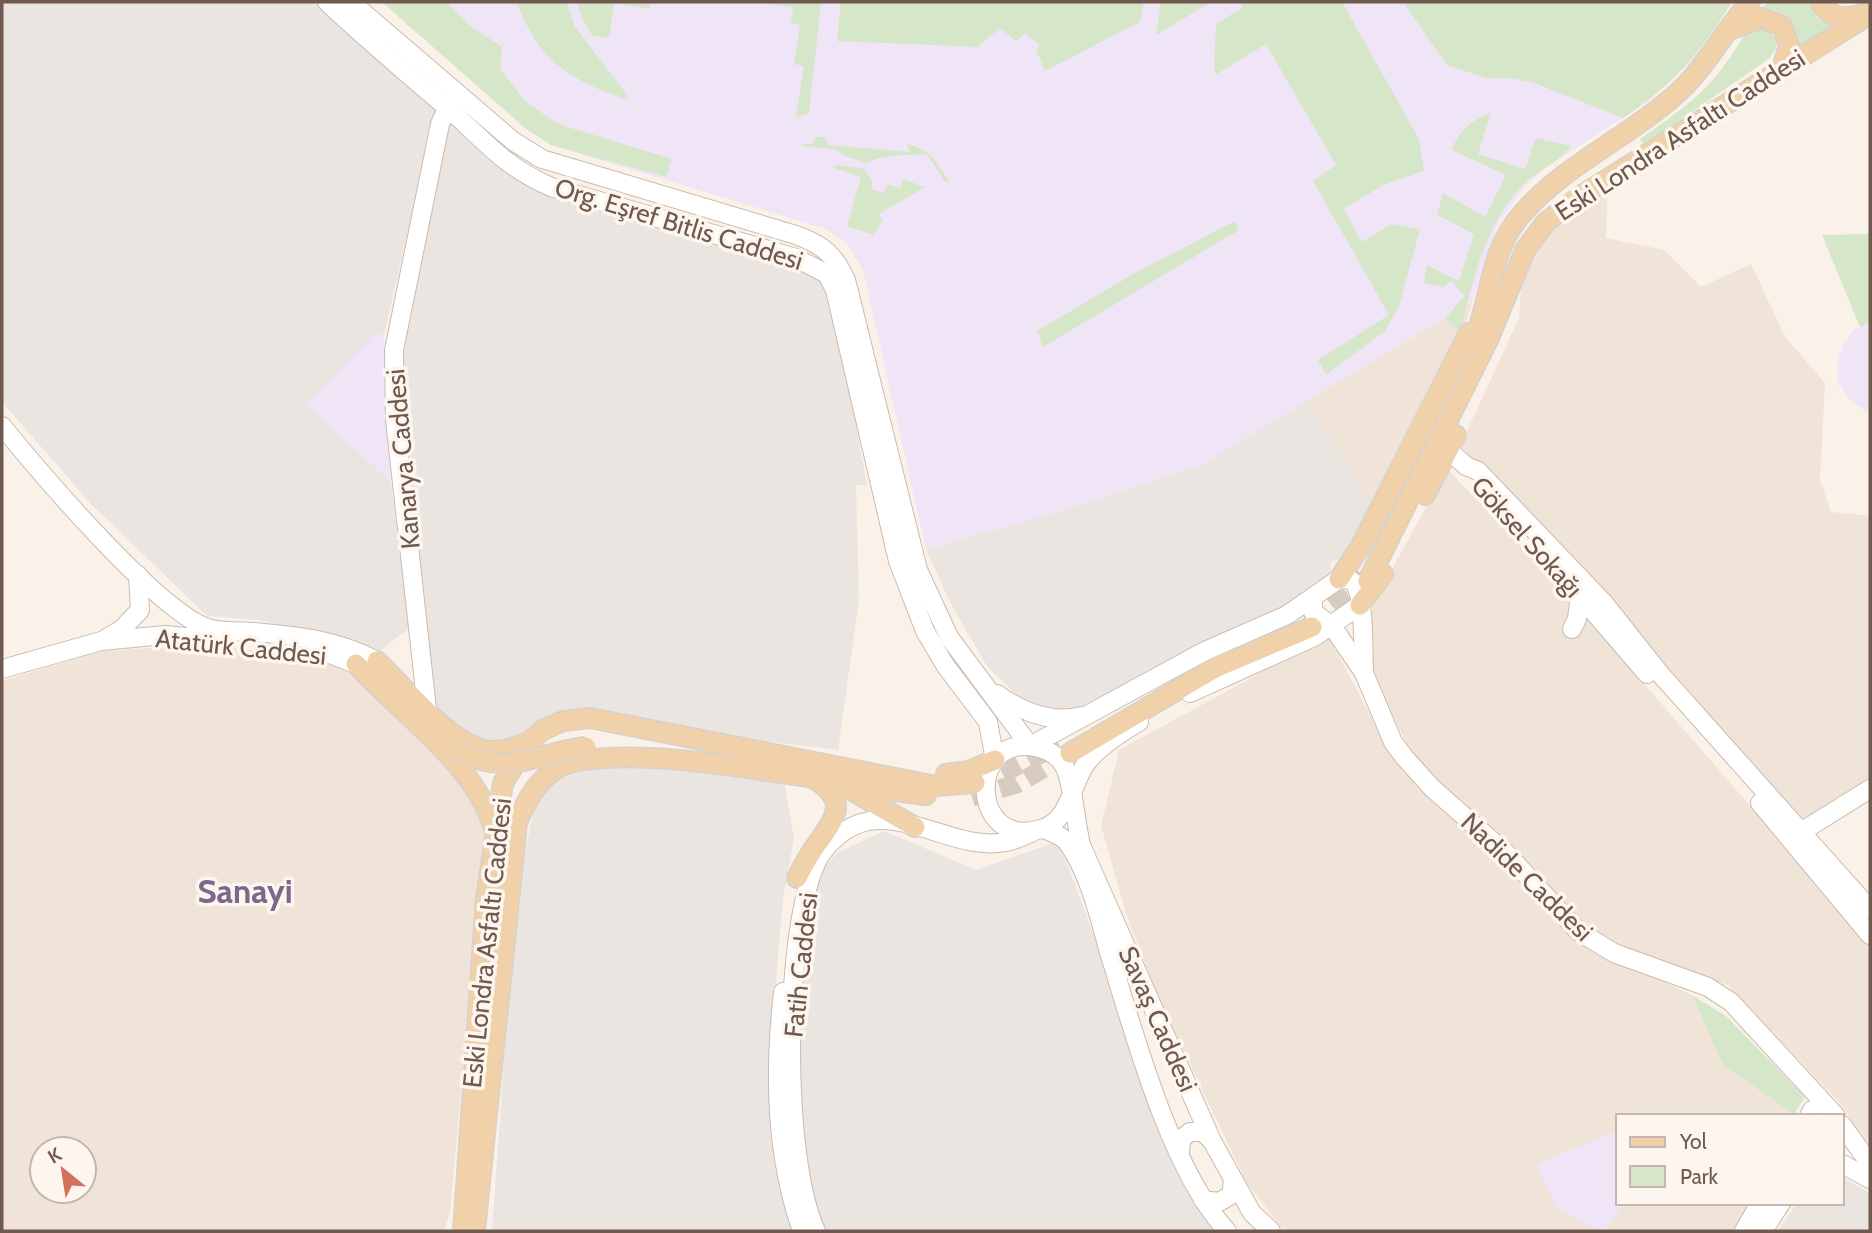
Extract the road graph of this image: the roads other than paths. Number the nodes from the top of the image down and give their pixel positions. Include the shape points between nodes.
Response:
1 (327, 2) edge
2 (351, 2) edge
3 (1750, 2) edge
4 (1820, 2) edge
5 (1870, 13) edge
6 (1728, 30) junction
7 (1781, 70) junction
8 (457, 92) junction
9 (447, 107) junction
10 (1494, 270) junction
11 (1513, 278) junction
12 (2, 426) edge
13 (1448, 450) junction
14 (1466, 466) junction
15 (138, 575) junction
16 (1339, 579) junction
17 (1580, 595) junction
18 (1360, 605) junction
19 (1315, 617) junction
20 (1572, 629) dead end
21 (101, 641) junction
22 (377, 661) joint
23 (356, 664) junction
24 (2, 668) edge
25 (1364, 673) junction
26 (980, 682) junction
27 (427, 709) junction
28 (1092, 714) junction
29 (529, 742) junction
30 (1030, 746) junction
31 (1067, 748) tunnel mouth
32 (766, 760) junction
33 (995, 760) junction
34 (812, 778) junction
35 (841, 784) junction
36 (1870, 789) edge
37 (1071, 794) junction
38 (915, 827) junction
39 (1044, 829) junction
40 (495, 831) junction
41 (1801, 832) junction
42 (797, 878) joint
43 (1870, 909) edge
44 (1870, 935) edge
45 (479, 998) junction
46 (499, 1046) dead end
47 (480, 1092) junction
48 (1821, 1112) edge
49 (1844, 1128) edge
50 (1212, 1141) junction
51 (1180, 1153) junction
52 (1870, 1164) edge
53 (1844, 1165) edge
54 (1870, 1179) edge
55 (1233, 1180) junction
56 (1203, 1200) junction
57 (1759, 1205) edge
58 (1780, 1205) edge
59 (450, 1231) edge
60 (463, 1231) edge
61 (475, 1231) edge
62 (484, 1231) edge
63 (802, 1231) edge
64 (816, 1231) edge
65 (1227, 1231) edge
66 (1271, 1231) edge
67 (1744, 1231) edge
68 (1763, 1231) edge

1 - 9 street, Org. Eşref Bitlis Caddesi via 389,61
2 - 8 street, Org. Eşref Bitlis Caddesi
3 - 6 main road, Eski Londra Asfaltı Caddesi
4 - 5 main road via 1827,11 1844,18
5 - 7 main road, Eski Londra Asfaltı Caddesi
6 - 7 main road via 1760,18 1782,26 1789,46
6 - 10 main road, Eski Londra Asfaltı Caddesi via 1697,75 1673,97 1578,165 1520,215 1505,238
7 - 11 main road, Eski Londra Asfaltı Caddesi via 1546,222 1525,250
8 - 9 street, Kanarya Caddesi
8 - 26 street, Org. Eşref Bitlis Caddesi via 513,142 542,159 796,235 822,244 836,259 846,280 919,570 949,637
9 - 27 street, Kanarya Caddesi via 394,350 396,421
9 - 33 street, Org. Eşref Bitlis Caddesi via 523,175 796,258 827,274 835,290 898,561 925,631 988,722
10 - 11 main road, Eski Londra Asfaltı Caddesi via 1477,335 1363,576 1489,338
10 - 16 main road via 1461,351 1361,546
11 - 13 main road via 1510,316 1498,350
12 - 15 street via 70,506
13 - 14 street
13 - 18 main road via 1380,579
14 - 17 street, Göksel Sokağı via 1471,479
14 - 41 street, Göksel Sokağı via 1478,471 1604,603 1662,676
15 - 21 street via 140,610 122,629
15 - 22 street, Atatürk Caddesi via 184,615 211,629 317,638 354,648
16 - 18 street via 1354,583
16 - 19 street
17 - 20 street
17 - 44 street, Göksel Sokağı
18 - 19 street
18 - 25 street
19 - 25 street
19 - 28 street via 1287,615 1205,651
19 - 31 main road
19 - 37 street via 1127,729 1090,758
21 - 23 street, Atatürk Caddesi via 165,635 322,650
21 - 24 street, Atatürk Caddesi
22 - 27 main road
23 - 32 main road, bridge via 378,677 453,748 492,765 586,747
23 - 40 main road via 456,764 478,793
25 - 48 street, Nadide Caddesi via 1393,742 1405,758 1507,854 1578,931 1614,953 1674,974 1731,1002 1802,1080
26 - 28 street via 1035,714 1066,720
26 - 30 street, Org. Eşref Bitlis Caddesi
27 - 29 main road via 470,745 489,751
28 - 30 street
29 - 32 main road, Eski Londra Asfaltı Caddesi via 563,721 590,718
29 - 40 main road, Eski Londra Asfaltı Caddesi via 503,783
30 - 33 street via 1017,747
30 - 37 street via 1056,756 1070,780
32 - 33 main road via 793,748 937,775 969,771
32 - 34 main road, Eski Londra Asfaltı Caddesi
32 - 35 main road, Eski Londra Asfaltı Caddesi via 973,790 891,792
32 - 47 main road, Eski Londra Asfaltı Caddesi via 608,756 554,770 539,785 525,802 517,823
33 - 39 street via 984,787 992,814 1015,830
34 - 35 main road, Eski Londra Asfaltı Caddesi
34 - 42 main road via 835,797 837,811
35 - 38 main road
36 - 41 street
37 - 39 street via 1062,815
37 - 50 street, Savaş Caddesi via 1081,845
38 - 39 street, Fatih Caddesi via 978,842 1004,843
38 - 64 street, Fatih Caddesi via 869,821 845,831 825,849 806,894 793,1001 791,1066 794,1126
39 - 51 street, Savaş Caddesi via 1064,839 1082,873 1136,1039
40 - 45 main road, Eski Londra Asfaltı Caddesi
41 - 43 street, Göksel Sokağı
42 - 63 street, Fatih Caddesi via 778,1032 777,1089 779,1131
45 - 47 main road, Eski Londra Asfaltı Caddesi
45 - 59 main road via 470,1027
46 - 62 main road
47 - 60 main road, Eski Londra Asfaltı Caddesi
47 - 61 main road, Eski Londra Asfaltı Caddesi
49 - 52 street
50 - 51 street via 1203,1132 1190,1132 1181,1139
50 - 55 street, Savaş Caddesi
51 - 56 street, Savaş Caddesi
53 - 54 street
55 - 56 street via 1231,1195 1219,1202
55 - 66 street, Savaş Caddesi via 1252,1213
56 - 65 street, Savaş Caddesi
57 - 67 street
58 - 68 street

